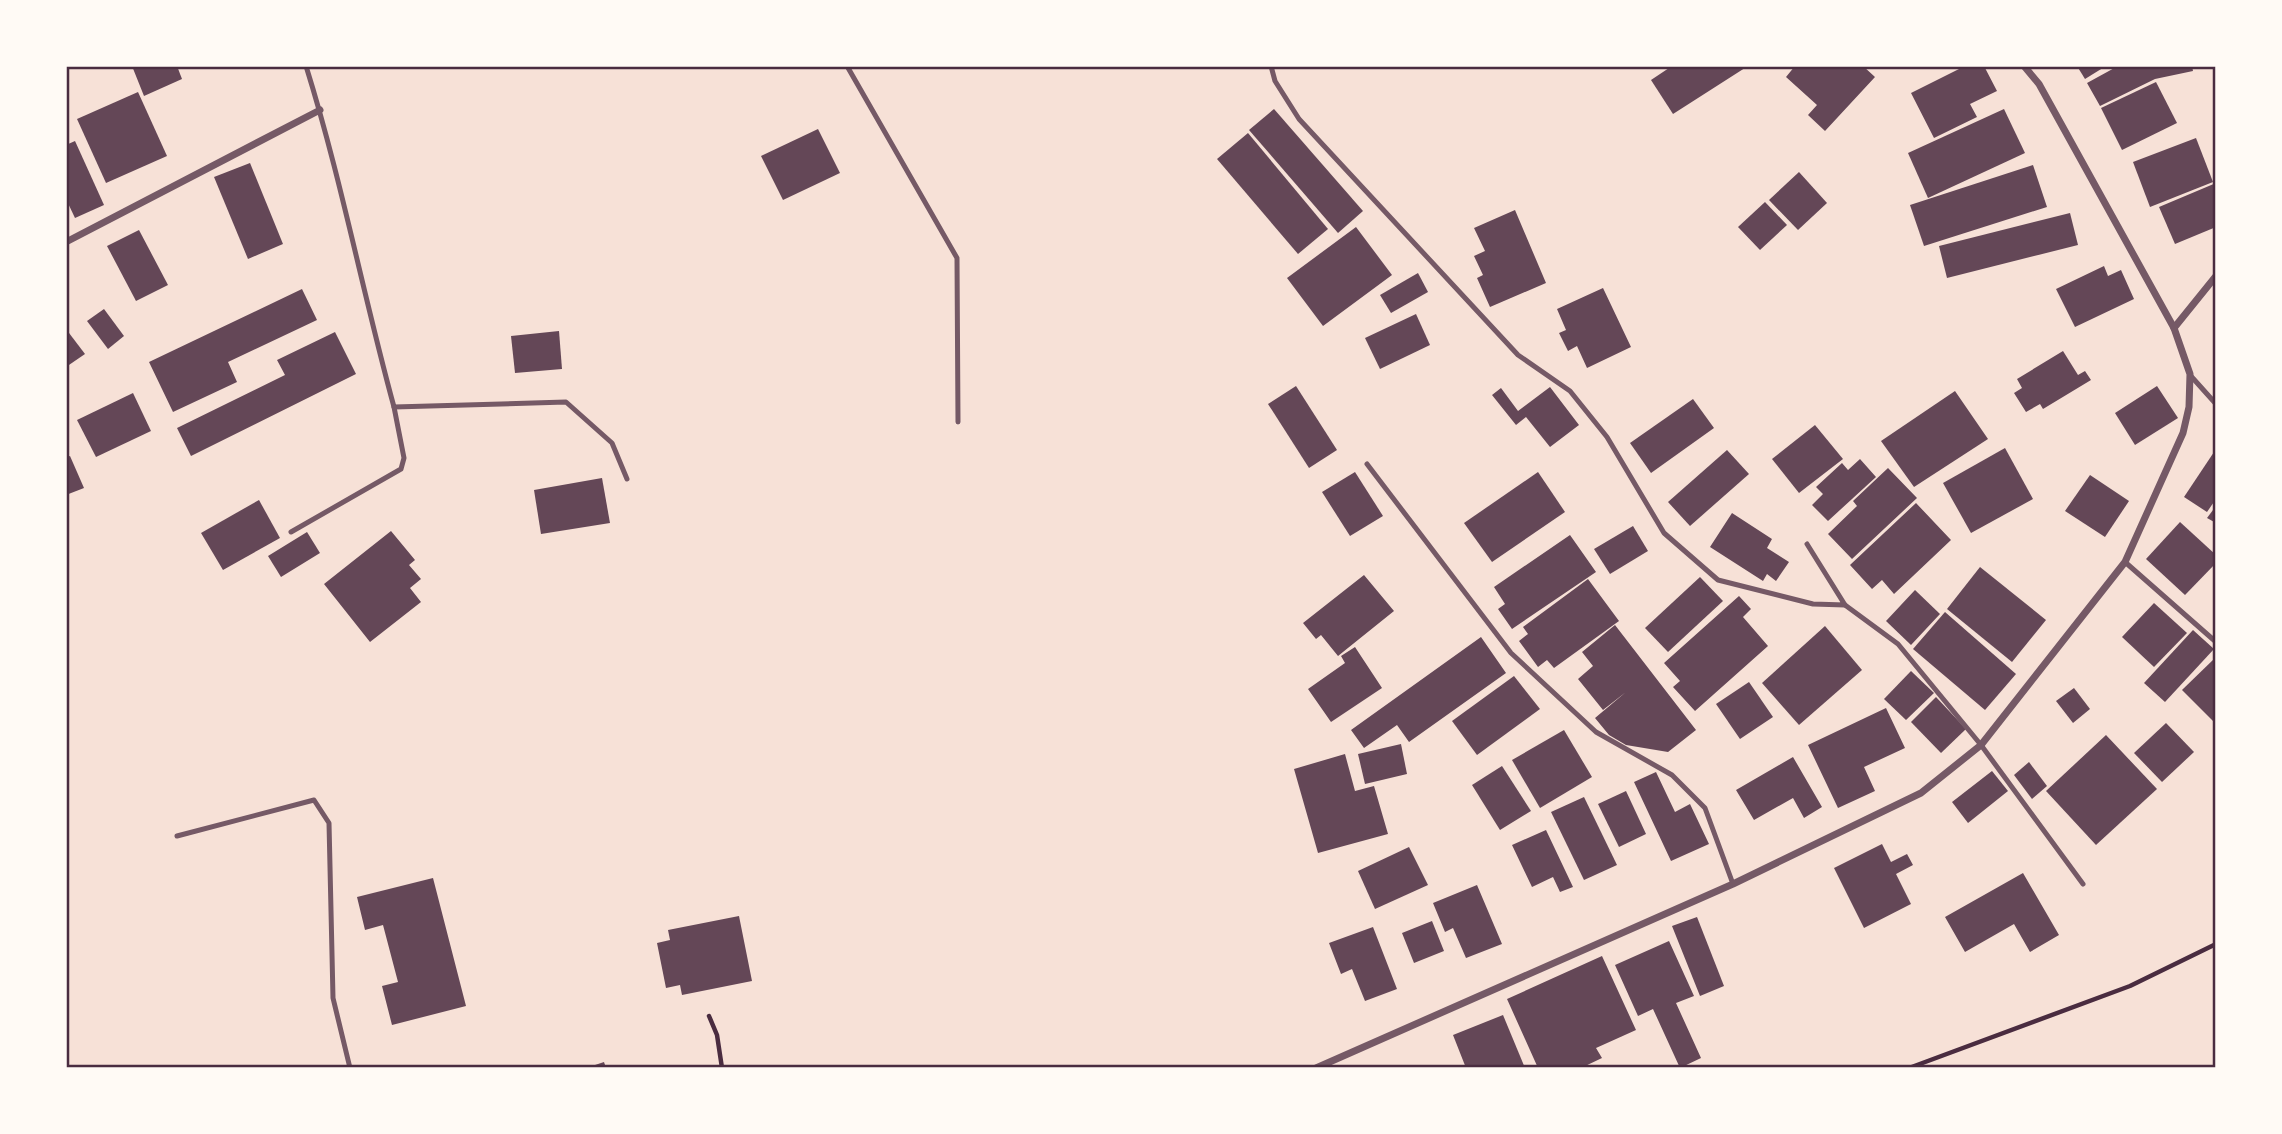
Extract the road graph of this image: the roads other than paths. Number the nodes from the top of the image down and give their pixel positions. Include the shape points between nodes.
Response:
1 (306, 66) edge
2 (847, 66) edge
3 (1271, 66) edge
4 (2024, 66) edge
5 (320, 110) junction
6 (66, 242) edge
7 (2216, 276) edge
8 (2174, 328) junction
9 (2190, 374) junction
10 (2216, 404) edge
11 (394, 407) junction
12 (958, 422) dead end
13 (1367, 464) dead end
14 (626, 479) dead end
15 (292, 532) dead end
16 (1807, 544) dead end
17 (2125, 562) junction
18 (1845, 605) junction
19 (2216, 642) edge
20 (1981, 746) junction
21 (177, 836) dead end
22 (1732, 884) junction
23 (2083, 884) dead end
24 (350, 1068) edge
25 (1316, 1068) edge

1 - 5 lane
2 - 12 lane via 957,258
3 - 18 lane via 1299,120 1518,355 1570,391 1607,437 1664,533 1718,580 1812,604
4 - 8 street via 2039,84
5 - 6 street
5 - 11 lane
7 - 8 street
8 - 9 street
9 - 10 lane
9 - 17 street via 2182,433
11 - 14 lane via 566,402 612,443
11 - 15 lane via 404,458 401,469
13 - 22 lane via 1511,653 1596,732 1672,775 1705,808
16 - 18 lane
17 - 19 lane
17 - 20 street
18 - 20 lane via 1898,644
20 - 22 street via 1922,793
20 - 23 lane
21 - 24 lane via 314,800 329,823 333,998
22 - 25 street

